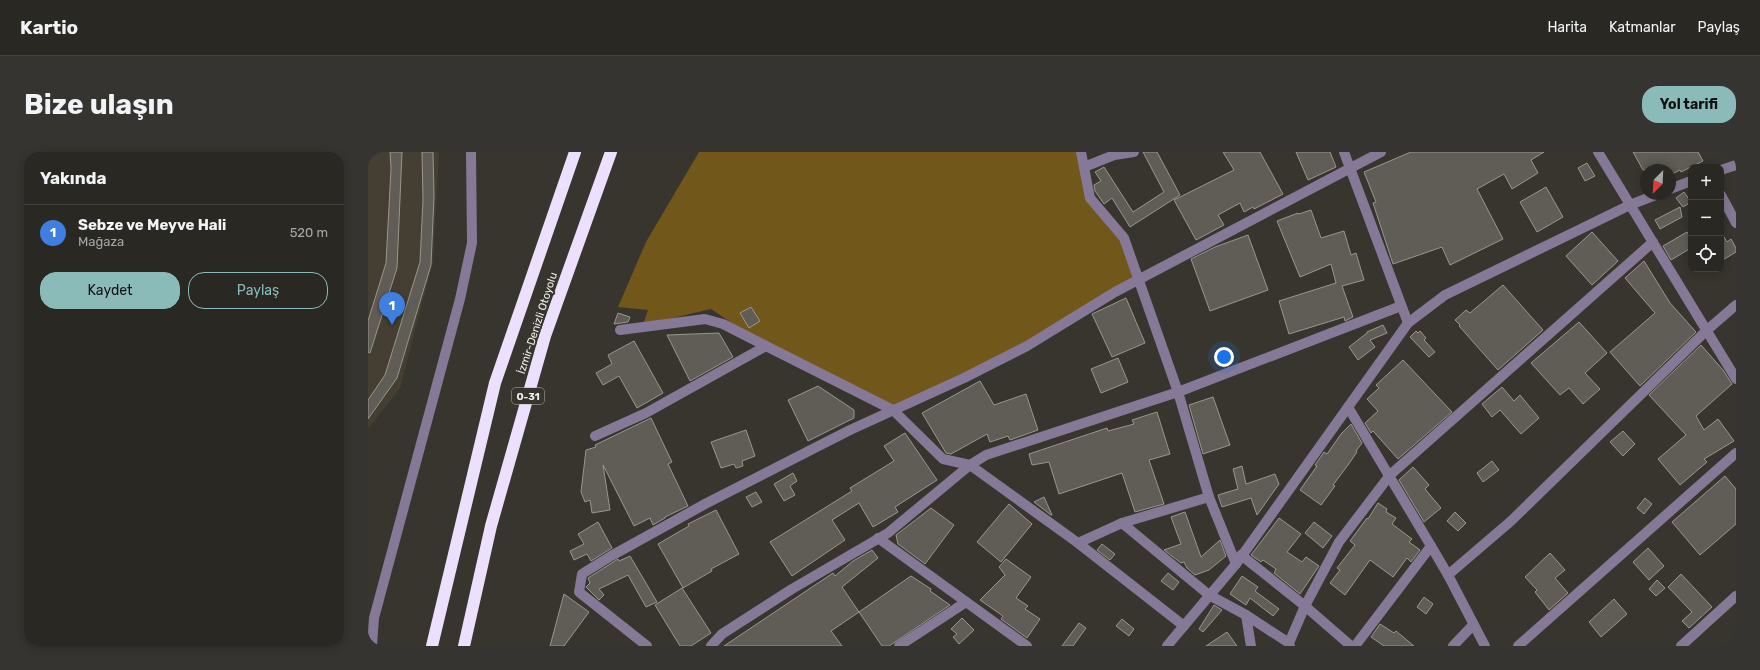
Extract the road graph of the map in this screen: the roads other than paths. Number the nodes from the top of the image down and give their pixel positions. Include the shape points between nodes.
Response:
1 (471, 152) edge
2 (575, 152) edge
3 (611, 152) edge
4 (1081, 152) edge
5 (1134, 152) edge
6 (1344, 152) edge
7 (1380, 152) edge
8 (1598, 152) edge
9 (1736, 165) edge
10 (1084, 167) junction
11 (1350, 167) junction
12 (1724, 169) edge
13 (1688, 182) edge
14 (1676, 187) edge
15 (1643, 200) edge
16 (1724, 200) edge
17 (1630, 205) junction
18 (1736, 222) edge
19 (1653, 242) junction
20 (1139, 279) junction
21 (1736, 305) edge
22 (1401, 306) junction
23 (1408, 323) junction
24 (620, 330) dead end
25 (1706, 331) junction
26 (766, 346) junction
27 (1736, 379) edge
28 (1178, 392) junction
29 (1348, 407) junction
30 (893, 410) junction
31 (595, 436) dead end
32 (1736, 453) edge
33 (970, 465) junction
34 (1390, 475) junction
35 (1209, 497) junction
36 (1122, 523) junction
37 (878, 538) junction
38 (1078, 543) junction
39 (1431, 546) junction
40 (1238, 560) junction
41 (1448, 576) junction
42 (1209, 595) junction
43 (1736, 596) edge
44 (966, 602) junction
45 (1305, 606) junction
46 (1246, 615) junction
47 (374, 618) junction
48 (1473, 625) junction
49 (1184, 626) junction
50 (368, 628) edge
51 (1023, 645) edge
52 (1289, 645) edge
53 (372, 646) edge
54 (432, 646) edge
55 (464, 646) edge
56 (648, 646) edge
57 (711, 646) edge
58 (899, 646) edge
59 (1167, 646) edge
60 (1251, 646) edge
61 (1351, 646) edge
62 (1355, 646) edge
63 (1453, 646) edge
64 (1485, 646) edge
65 (1518, 646) edge
66 (1681, 646) edge

1 - 47 street via 472,243 460,299
2 - 54 highway, İzmir-Denizli Otoyolu via 495,383
3 - 55 highway, İzmir-Denizli Otoyolu / O-31 via 545,336 491,526
4 - 10 street
5 - 10 street via 1114,155
6 - 11 street
7 - 11 street
8 - 17 street
9 - 12 street
10 - 20 street via 1090,198 1124,238
11 - 20 street
11 - 22 street
13 - 14 street
15 - 17 street
16 - 18 street
17 - 19 street
17 - 23 street via 1446,295
19 - 25 street
19 - 34 street
20 - 28 street
20 - 30 street via 1027,346
21 - 25 street
22 - 23 street
22 - 28 street
23 - 29 street
24 - 26 street via 705,319 717,321
25 - 27 street
25 - 41 street via 1511,521
26 - 30 street
26 - 31 street via 646,413
28 - 33 street via 986,455
28 - 35 street
29 - 34 street
29 - 40 street
30 - 33 street via 943,460
30 - 56 street via 704,504 582,574 579,592
32 - 65 street
33 - 37 street via 888,533
33 - 38 street
34 - 39 street
34 - 45 street via 1340,542
35 - 36 street
35 - 40 street
36 - 38 street
36 - 42 street
37 - 44 street
37 - 57 street via 722,634
38 - 49 street
39 - 41 street
39 - 62 street
40 - 42 street
40 - 45 street
41 - 48 street
42 - 46 street
42 - 49 street
43 - 66 street
44 - 51 street
44 - 58 street
45 - 52 street
45 - 61 street
46 - 52 street
46 - 60 street
47 - 50 street
47 - 53 street
48 - 63 street
48 - 64 street
49 - 59 street

